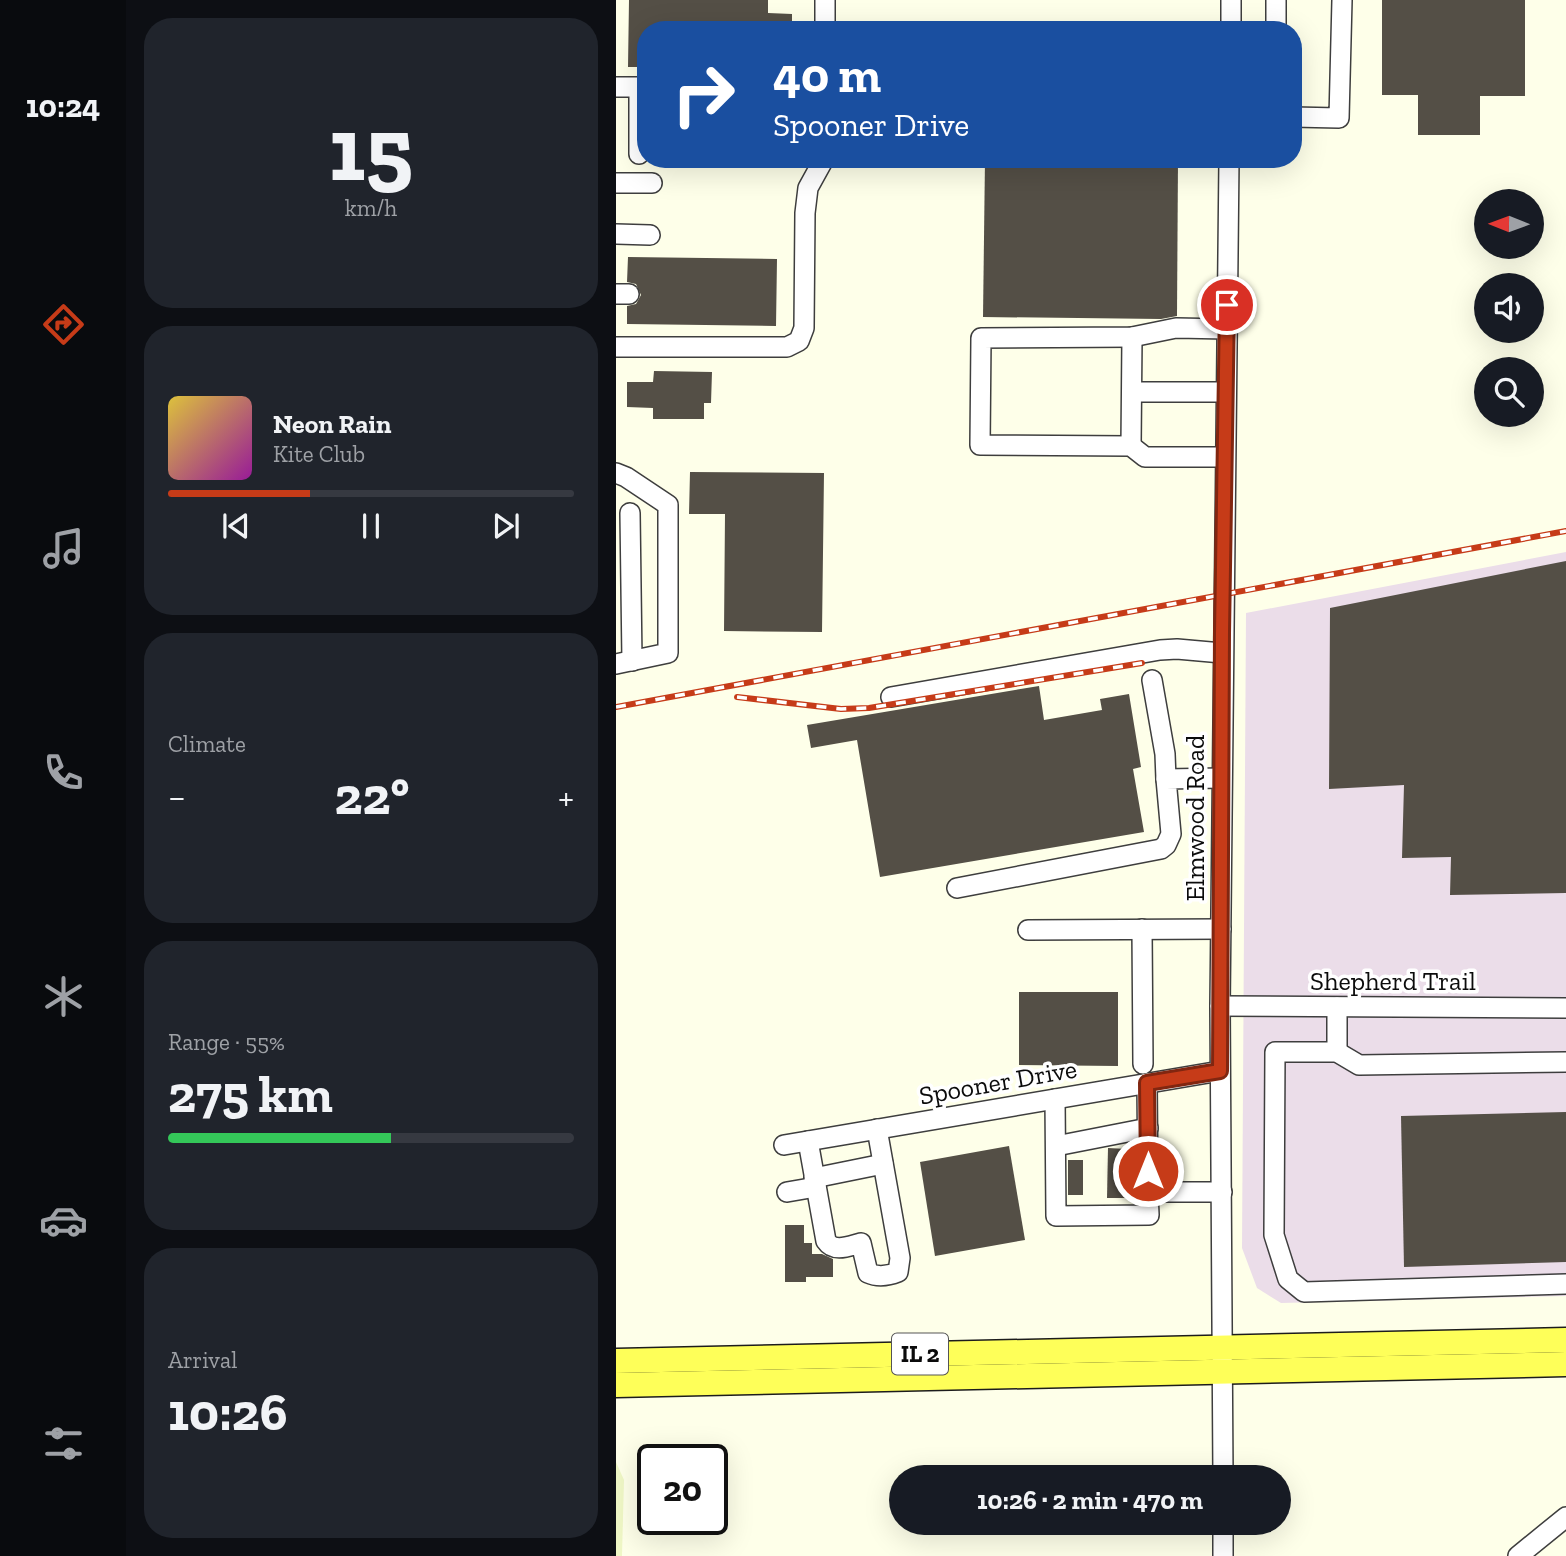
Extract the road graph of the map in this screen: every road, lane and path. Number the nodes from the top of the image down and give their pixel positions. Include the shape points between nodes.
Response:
1 (825, 0) edge
2 (1231, 0) edge
3 (1276, 0) edge
4 (1342, 0) edge
5 (825, 21) edge
6 (1231, 21) edge
7 (1276, 21) edge
8 (616, 87) edge
9 (637, 87) edge
10 (1302, 117) edge
11 (819, 168) edge
12 (1229, 168) edge
13 (616, 183) edge
14 (652, 183) dead end
15 (616, 234) edge
16 (650, 235) dead end
17 (1227, 329) junction
18 (1132, 337) junction
19 (616, 347) edge
20 (1132, 391) junction
21 (1226, 392) junction
22 (1131, 446) junction
23 (1225, 457) junction
24 (616, 473) edge
25 (653, 495) junction
26 (623, 518) edge
27 (1222, 653) junction
28 (624, 663) edge
29 (1152, 680) dead end
30 (891, 697) dead end
31 (1222, 778) junction
32 (1166, 779) junction
33 (957, 888) dead end
34 (1142, 929) junction
35 (1220, 929) junction
36 (1028, 930) dead end
37 (1220, 1006) junction
38 (1337, 1007) junction
39 (1566, 1008) edge
40 (1337, 1052) junction
41 (1566, 1062) edge
42 (1220, 1071) junction
43 (1145, 1074) junction
44 (1055, 1099) junction
45 (1148, 1128) junction
46 (877, 1129) junction
47 (808, 1141) junction
48 (784, 1145) dead end
49 (1056, 1146) junction
50 (883, 1164) junction
51 (815, 1182) junction
52 (787, 1192) dead end
53 (1148, 1192) junction
54 (1222, 1192) junction
55 (1566, 1284) edge
56 (1566, 1340) edge
57 (1224, 1347) junction
58 (616, 1361) edge
59 (1566, 1364) edge
60 (1224, 1372) junction
61 (616, 1385) edge
62 (1223, 1465) edge
63 (1566, 1517) edge
64 (1223, 1535) edge
65 (1223, 1556) edge
66 (1518, 1556) edge

1 - 5 street
2 - 6 street
3 - 7 street
4 - 10 street via 1339,118
8 - 9 street
11 - 19 street via 808,188 805,213 804,328 799,341 787,347
12 - 17 street, Elmwood Road
13 - 14 street
15 - 16 street
17 - 18 street via 1176,328
17 - 21 street, Elmwood Road
18 - 20 street
18 - 22 street via 981,338 980,445
20 - 21 street
20 - 22 street
21 - 23 street, Elmwood Road
22 - 23 street via 1144,457
23 - 27 street, Elmwood Road
24 - 25 street
25 - 26 street
25 - 28 street via 668,505 668,653
26 - 28 street
27 - 30 street via 1160,650
27 - 31 street, Elmwood Road
29 - 32 street
31 - 32 street
31 - 35 street, Elmwood Road
32 - 33 street via 1171,834 1161,849
34 - 35 street
34 - 36 street
34 - 43 street
35 - 37 street, Elmwood Road
37 - 38 street, Shepherd Trail
37 - 42 street, Elmwood Road
38 - 39 street, Shepherd Trail
38 - 40 street
40 - 41 street via 1359,1065
40 - 55 street via 1275,1052 1274,1235 1288,1279 1304,1292
42 - 43 street, Spooner Drive
42 - 54 street, Elmwood Road
43 - 44 street, Spooner Drive
43 - 45 street
44 - 46 street, Spooner Drive
44 - 49 street
45 - 49 street
45 - 53 street
46 - 47 street, Spooner Drive
46 - 50 street
47 - 48 street, Spooner Drive
47 - 51 street
49 - 53 street via 1056,1216 1149,1215
50 - 51 street
50 - 51 street via 900,1258 898,1272 868,1273 861,1243 829,1246
51 - 52 street
53 - 54 street
54 - 57 street, Elmwood Road
56 - 57 main road, IL 2
57 - 58 main road, IL 2
57 - 60 street, Elmwood Road
59 - 60 main road, IL 2
60 - 61 main road, IL 2
60 - 62 street, Elmwood Road
63 - 66 street
64 - 65 street

